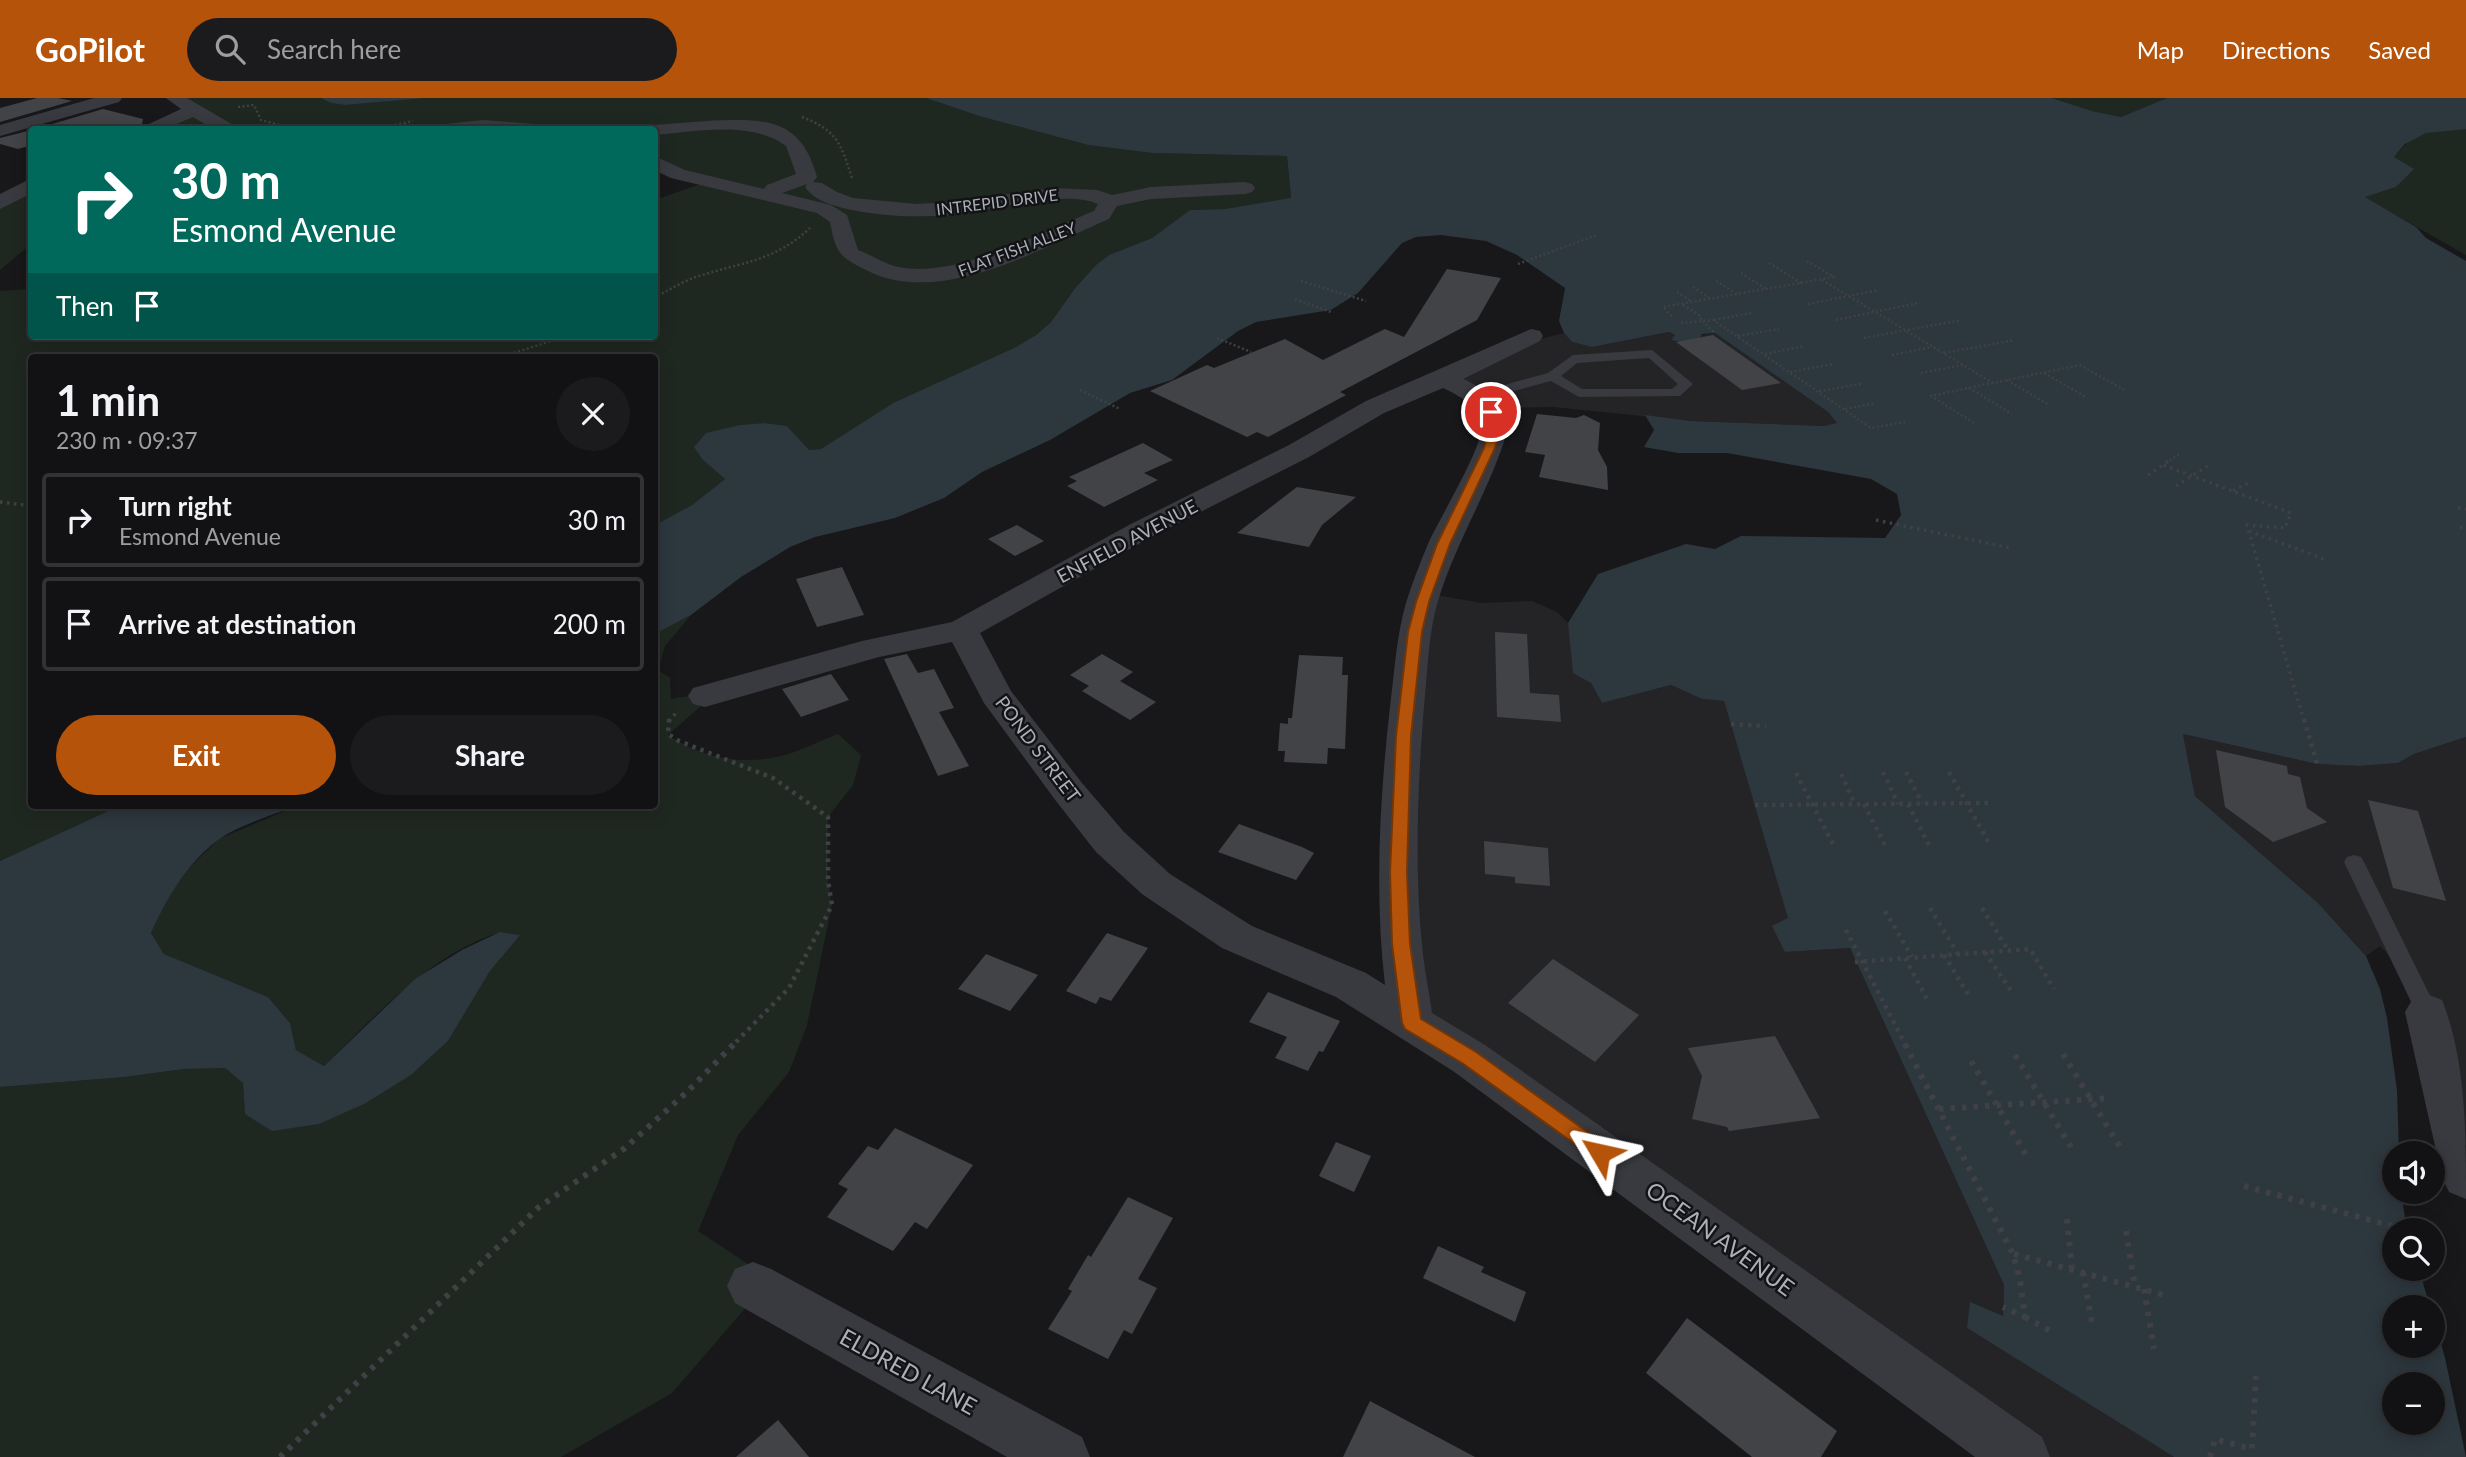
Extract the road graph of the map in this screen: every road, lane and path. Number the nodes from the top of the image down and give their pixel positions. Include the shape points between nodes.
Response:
1 (113, 98) edge
2 (175, 98) edge
3 (194, 110) junction
4 (155, 126) edge
5 (225, 126) edge
6 (474, 126) edge
7 (496, 126) edge
8 (658, 130) edge
9 (0, 131) edge
10 (658, 165) edge
11 (807, 177) junction
12 (28, 186) edge
13 (1245, 188) dead end
14 (754, 191) junction
15 (1110, 202) junction
16 (0, 203) edge
17 (830, 212) junction
18 (1597, 235) dead end
19 (1807, 261) dead end
20 (1517, 264) dead end
21 (1769, 264) dead end
22 (1741, 273) dead end
23 (1822, 280) junction
24 (1301, 281) dead end
25 (1716, 281) dead end
26 (1801, 283) junction
27 (1693, 286) dead end
28 (1767, 289) junction
29 (1879, 289) dead end
30 (1677, 292) dead end
31 (1738, 295) junction
32 (1848, 295) junction
33 (658, 296) edge
34 (1295, 299) dead end
35 (1712, 299) junction
36 (1366, 301) dead end
37 (1693, 303) junction
38 (1918, 303) dead end
39 (1808, 304) dead end
40 (1682, 305) junction
41 (1873, 310) junction
42 (1331, 312) dead end
43 (1752, 313) dead end
44 (1672, 316) dead end
45 (1701, 320) junction
46 (1713, 320) junction
47 (1836, 320) dead end
48 (1962, 320) dead end
49 (1681, 323) dead end
50 (1779, 329) dead end
51 (1907, 331) junction
52 (1715, 333) dead end
53 (1531, 336) dead end
54 (1737, 336) junction
55 (1217, 338) dead end
56 (1864, 338) dead end
57 (554, 340) edge
58 (2015, 340) dead end
59 (1804, 346) dead end
60 (1933, 347) junction
61 (1251, 352) dead end
62 (1944, 353) junction
63 (510, 354) edge
64 (1764, 354) junction
65 (1892, 355) dead end
66 (1833, 364) dead end
67 (1963, 365) junction
68 (1790, 372) junction
69 (1920, 373) dead end
70 (2043, 373) junction
71 (1553, 376) junction
72 (1443, 379) junction
73 (2006, 380) junction
74 (1993, 383) junction
75 (1861, 384) dead end
76 (1969, 388) junction
77 (1080, 390) dead end
78 (2124, 390) dead end
79 (1818, 392) junction
80 (1476, 397) junction
81 (2086, 397) dead end
82 (1876, 403) dead end
83 (2049, 405) dead end
84 (1120, 409) dead end
85 (1844, 409) junction
86 (2012, 414) dead end
87 (1905, 422) dead end
88 (1974, 423) dead end
89 (2179, 454) dead end
90 (2211, 464) dead end
91 (2163, 465) junction
92 (2148, 475) dead end
93 (2194, 476) junction
94 (2250, 482) dead end
95 (2176, 486) dead end
96 (2233, 491) junction
97 (0, 502) edge
98 (28, 506) edge
99 (2458, 508) dead end
100 (2466, 509) edge
101 (1876, 520) dead end
102 (2460, 527) dead end
103 (2466, 528) edge
104 (2248, 530) junction
105 (2011, 548) dead end
106 (2324, 559) dead end
107 (962, 631) junction
108 (705, 696) joint
109 (1731, 724) dead end
110 (1766, 726) dead end
111 (2317, 764) dead end
112 (1883, 772) dead end
113 (1906, 772) dead end
114 (1949, 772) dead end
115 (1796, 773) dead end
116 (1841, 774) dead end
117 (1922, 803) junction
118 (1966, 803) junction
119 (1990, 803) dead end
120 (1855, 804) junction
121 (1864, 804) junction
122 (1898, 804) junction
123 (1908, 804) junction
124 (1755, 805) dead end
125 (1814, 805) junction
126 (1989, 843) dead end
127 (1885, 845) dead end
128 (1929, 845) dead end
129 (1834, 846) dead end
130 (1126, 858) joint
131 (2354, 862) dead end
132 (1930, 908) dead end
133 (1982, 908) dead end
134 (1885, 911) dead end
135 (1846, 930) dead end
136 (2008, 950) junction
137 (1985, 952) junction
138 (1958, 954) junction
139 (1944, 955) junction
140 (1908, 958) junction
141 (1864, 961) junction
142 (1856, 962) dead end
143 (2054, 989) dead end
144 (2011, 990) dead end
145 (1969, 996) dead end
146 (1927, 999) dead end
147 (2427, 1012) joint
148 (1412, 1023) junction
149 (2063, 1054) dead end
150 (2015, 1055) dead end
151 (1971, 1061) dead end
152 (2091, 1098) junction
153 (2111, 1098) dead end
154 (2044, 1102) junction
155 (1996, 1105) junction
156 (1940, 1109) junction
157 (2074, 1152) dead end
158 (2123, 1152) dead end
159 (2026, 1155) dead end
160 (2466, 1177) edge
161 (2244, 1186) dead end
162 (2067, 1219) dead end
163 (2382, 1223) edge
164 (2126, 1231) dead end
165 (2013, 1254) junction
166 (2072, 1270) junction
167 (2083, 1272) junction
168 (753, 1286) dead end
169 (2135, 1287) junction
170 (2144, 1289) junction
171 (2164, 1295) dead end
172 (2003, 1307) dead end
173 (2025, 1317) junction
174 (2092, 1328) dead end
175 (2053, 1333) dead end
176 (2154, 1349) dead end
177 (2256, 1376) dead end
178 (280, 1457) edge
179 (1062, 1457) edge
180 (2022, 1457) edge
181 (2210, 1457) edge

1 - 9 street
2 - 3 street
3 - 4 street
3 - 5 street
6 - 7 street
8 - 11 street via 719,125 766,130 794,142
10 - 14 street via 678,174
11 - 14 street
11 - 15 street, INTREPID DRIVE via 826,195 890,209 957,208 1065,193 1100,196
12 - 16 street
13 - 15 street, FLAT FISH ALLEY via 1151,193
14 - 17 street
15 - 17 street, FLAT FISH ALLEY via 1102,215 1063,233 968,270 928,277 891,273 850,254 840,219
17 - 33 path via 794,244 762,261 698,276
18 - 20 path
19 - 23 path via 1835,277
21 - 26 path
22 - 28 path
23 - 26 path
23 - 32 path
24 - 36 path
25 - 31 path
26 - 28 path
27 - 35 path
28 - 31 path
29 - 32 path
30 - 37 path
31 - 35 path
32 - 39 path
32 - 41 path
34 - 42 path
35 - 37 path
37 - 40 path
38 - 41 path
40 - 44 path via 1663,307
40 - 45 path
41 - 47 path
41 - 51 path
43 - 46 path
45 - 46 path
45 - 49 path
45 - 52 path
46 - 54 path
48 - 51 path
50 - 54 path
51 - 56 path
51 - 60 path
53 - 72 street, ENFIELD AVENUE
54 - 64 path
55 - 61 path
57 - 63 path
58 - 62 path
59 - 64 path
60 - 62 path
60 - 65 path
62 - 67 path
64 - 68 path
66 - 68 path
67 - 69 path
67 - 74 path
68 - 79 path
70 - 73 path
70 - 78 path via 2080,365
70 - 81 path
71 - 71 lane via 1579,393 1675,394 1686,384 1652,354 1573,359
71 - 80 lane
72 - 80 street
72 - 107 street, ENFIELD AVENUE via 1375,407
73 - 74 path
73 - 83 path
74 - 76 path
75 - 79 path
76 - 86 path
76 - 88 path via 1931,396
77 - 84 path
79 - 85 path
80 - 148 street via 1491,412 1495,429 1422,602 1404,736 1401,944
82 - 85 path
85 - 87 path via 1871,428
89 - 91 path
90 - 93 path
91 - 92 path
91 - 93 path
93 - 95 path
93 - 96 path
94 - 96 path
96 - 104 path via 2291,513 2285,528 2247,525
97 - 98 path
99 - 100 path
101 - 105 path
102 - 103 path
104 - 106 path
104 - 111 path
107 - 108 street, ENFIELD AVENUE via 874,648
107 - 130 street, POND STREET via 996,695
108 - 178 path via 669,718 668,734 689,749 765,774 828,817 832,905 789,988 625,1148 539,1206
109 - 110 path
112 - 122 path
113 - 117 path
114 - 118 path
115 - 125 path
116 - 120 path
117 - 118 path
117 - 123 path
118 - 119 path
118 - 126 path
120 - 121 path
120 - 125 path
121 - 122 path
121 - 127 path
122 - 123 path
123 - 128 path
124 - 125 path
125 - 129 path
130 - 148 street, OCEAN AVENUE via 1172,896 1237,937 1351,985
131 - 147 lane
132 - 138 path
133 - 136 path
134 - 140 path
135 - 141 path
136 - 137 path
136 - 143 path via 2029,949
137 - 138 path
137 - 144 path
138 - 139 path
139 - 140 path
139 - 145 path
140 - 141 path
140 - 146 path
141 - 142 path
141 - 156 path
147 - 160 street
148 - 180 street, OCEAN AVENUE via 1469,1058
149 - 152 path
150 - 154 path
151 - 155 path
152 - 153 path
152 - 154 path
152 - 158 path
154 - 155 path
154 - 157 path
155 - 156 path
155 - 159 path
156 - 165 path
161 - 163 path
162 - 166 path
164 - 169 path
165 - 166 path
165 - 173 path
166 - 167 path
167 - 169 path
167 - 174 path
168 - 179 street, ELDRED LANE
169 - 170 path
170 - 171 path
170 - 176 path
172 - 173 path
173 - 175 path
177 - 181 path via 2252,1450 2216,1439

